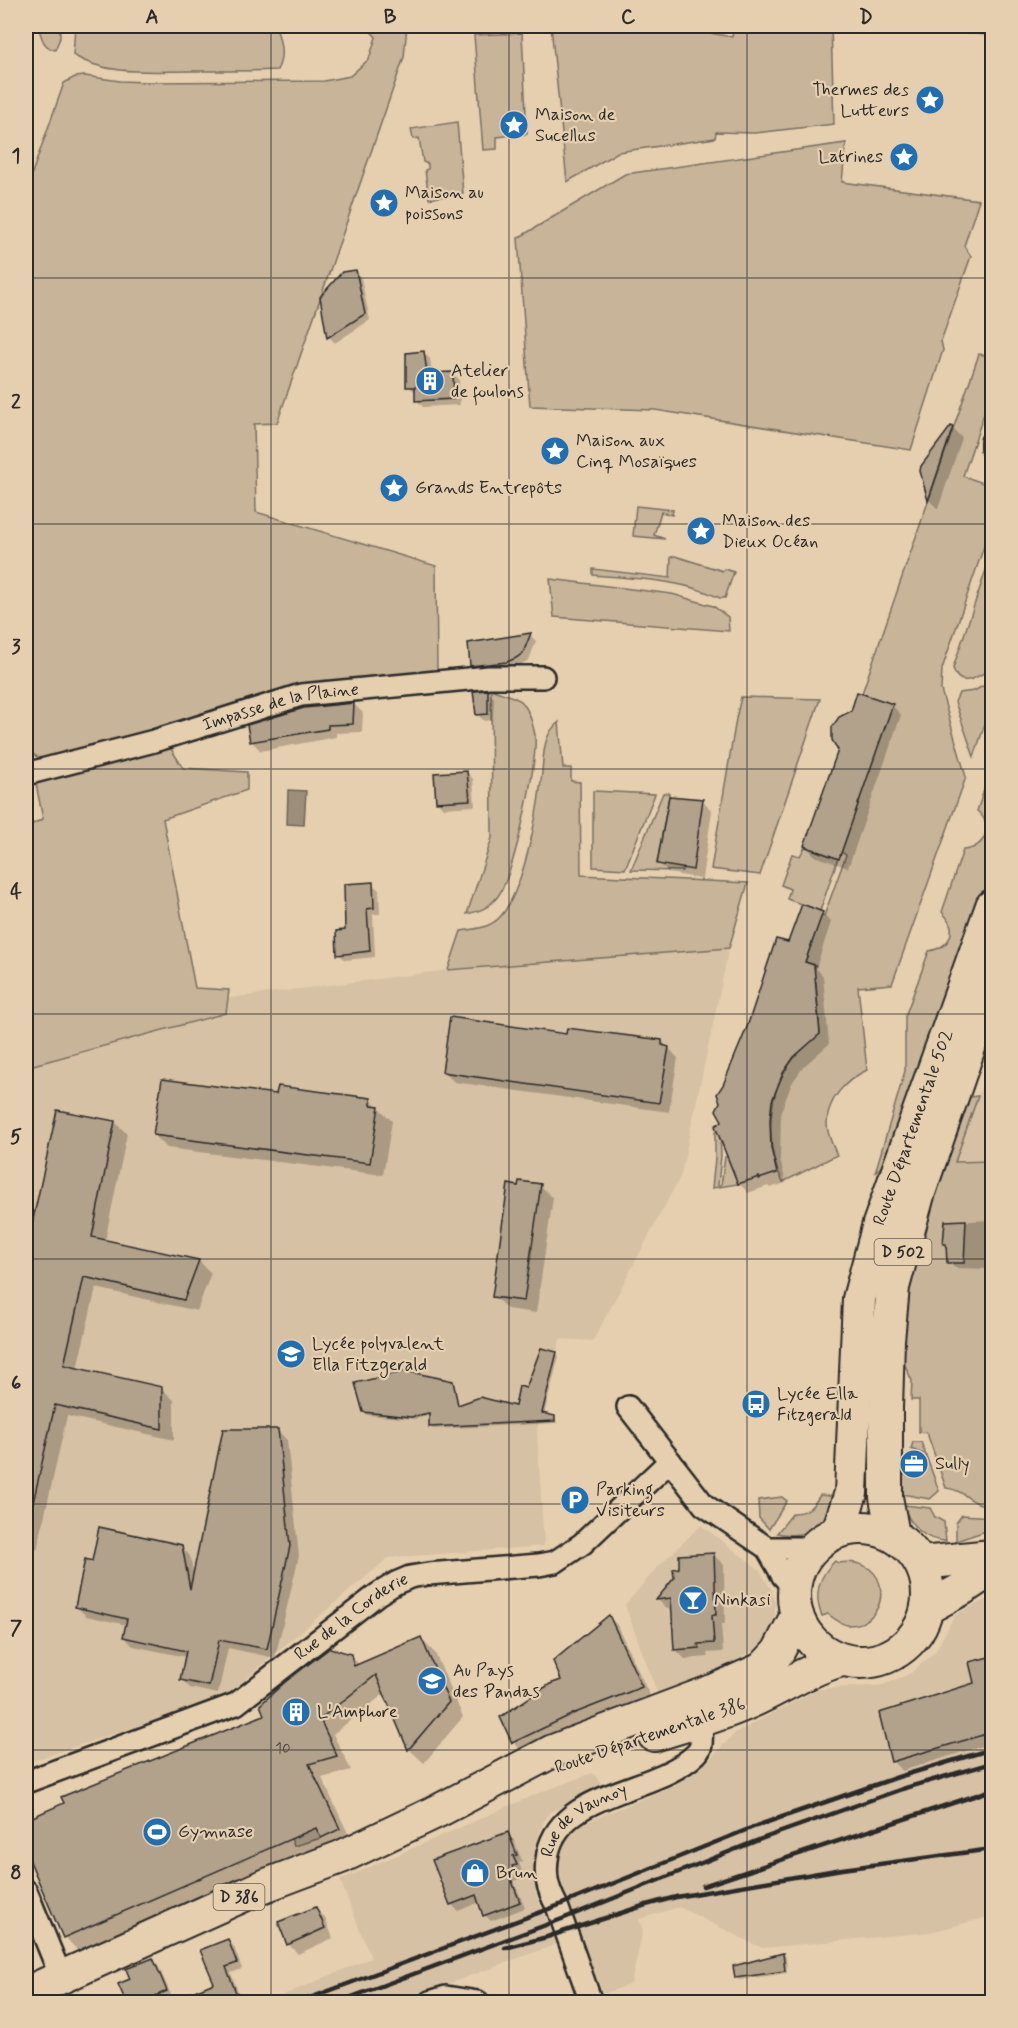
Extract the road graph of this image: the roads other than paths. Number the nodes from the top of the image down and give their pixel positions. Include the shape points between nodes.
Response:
1 (993, 442) edge
2 (993, 448) edge
3 (543, 676) dead end
4 (26, 774) edge
5 (993, 906) edge
6 (993, 981) edge
7 (628, 1407) dead end
8 (670, 1461) junction
9 (838, 1531) junction
10 (893, 1535) junction
11 (766, 1548) junction
12 (812, 1548) junction
13 (993, 1556) edge
14 (921, 1563) junction
15 (993, 1569) edge
16 (796, 1601) junction
17 (927, 1608) junction
18 (842, 1660) junction
19 (762, 1669) junction
20 (709, 1717) junction
21 (26, 1782) edge
22 (454, 1803) junction
23 (26, 1891) edge
24 (61, 1977) junction
25 (26, 1993) edge
26 (430, 2002) edge
27 (478, 2002) edge
28 (591, 2002) edge

1 - 2 street
3 - 4 street, Impasse de la Plaine via 489,677 301,695 154,741
5 - 9 main road, Route Départementale 502 / D 502 via 879,1224 859,1299 851,1493
6 - 10 main road, Route Départementale 502 / D 502 via 918,1195 893,1287 888,1340 886,1497
7 - 8 street
8 - 11 street via 704,1505
8 - 21 street, Rue de la Corderie via 582,1544 555,1562 410,1577 378,1594 236,1704
9 - 10 main road via 876,1528
9 - 12 main road
10 - 14 main road
11 - 12 street
11 - 16 street
12 - 16 main road via 800,1565
13 - 14 main road
14 - 17 main road via 928,1585
15 - 17 main road
16 - 18 main road via 807,1635 822,1650
16 - 19 main road, Route Départementale 386 / D 386 via 778,1652
17 - 18 main road via 919,1629 905,1646 886,1658
18 - 20 main road, Route Départementale 386 / D 386
19 - 20 main road, D 386
19 - 22 main road, Route Départementale 386 / D 386 via 553,1751
20 - 22 main road, Route Départementale 386 / D 386
20 - 28 street, Rue de Vaunoy via 702,1728 702,1745 690,1759 575,1812 550,1846 546,1877 549,1891
22 - 24 main road, Route Départementale 386 / D 386 via 342,1857 264,1886
23 - 24 street
24 - 25 main road, Route Départementale 386 / D 386
26 - 27 street via 446,1997

